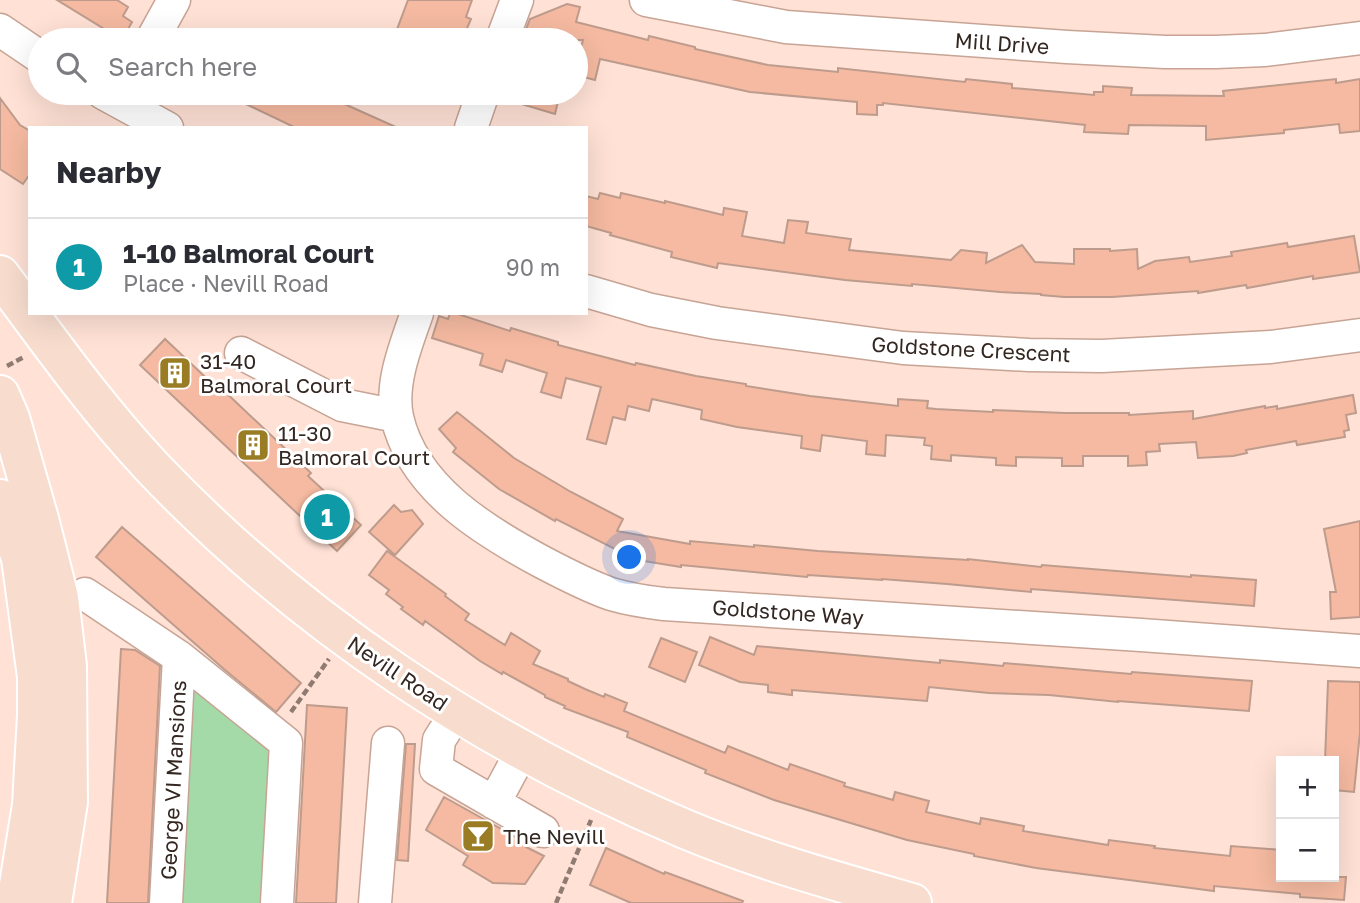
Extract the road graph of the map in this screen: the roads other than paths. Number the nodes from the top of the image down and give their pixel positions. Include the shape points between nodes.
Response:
1 (174, 0) edge
2 (517, 0) edge
3 (646, 0) edge
4 (159, 28) edge
5 (506, 28) edge
6 (0, 30) edge
7 (1360, 38) edge
8 (28, 49) edge
9 (131, 105) edge
10 (479, 105) edge
11 (164, 126) edge
12 (472, 126) edge
13 (0, 275) edge
14 (588, 292) edge
15 (28, 314) edge
16 (29, 315) edge
17 (416, 315) edge
18 (1360, 335) edge
19 (240, 353) dead end
20 (6, 379) edge
21 (397, 416) junction
22 (0, 499) edge
23 (85, 594) dead end
24 (1360, 651) edge
25 (179, 657) junction
26 (457, 712) junction
27 (53, 715) junction
28 (388, 743) dead end
29 (522, 751) junction
30 (494, 803) junction
31 (543, 831) dead end
32 (16, 903) edge
33 (52, 903) edge
34 (166, 903) edge
35 (278, 903) edge
36 (374, 903) edge
37 (912, 903) edge

1 - 4 street
2 - 5 street
3 - 7 street, Mill Drive via 786,27 1079,48 1216,52
6 - 8 street
9 - 11 street
10 - 12 street
13 - 15 main road, Nevill Road
14 - 18 street, Goldstone Crescent via 717,323 917,349 1114,355 1270,347
16 - 26 main road, Nevill Road via 98,406 206,521 344,637
17 - 21 street, Goldstone Way via 397,383
19 - 21 street via 342,405
20 - 27 main road via 10,418 59,598 67,666
21 - 24 street, Goldstone Way via 412,456 432,482 481,526 565,574 627,598
22 - 27 main road via 21,558 37,677
23 - 25 street, George VI Mansions
25 - 34 street, George VI Mansions
25 - 35 street, George VI Mansions via 286,743
26 - 29 main road, Nevill Road
26 - 30 street via 439,740 436,769
27 - 32 main road
27 - 33 main road via 68,802
28 - 36 street
29 - 30 street
29 - 37 main road, Nevill Road via 685,829 763,859
30 - 31 street

